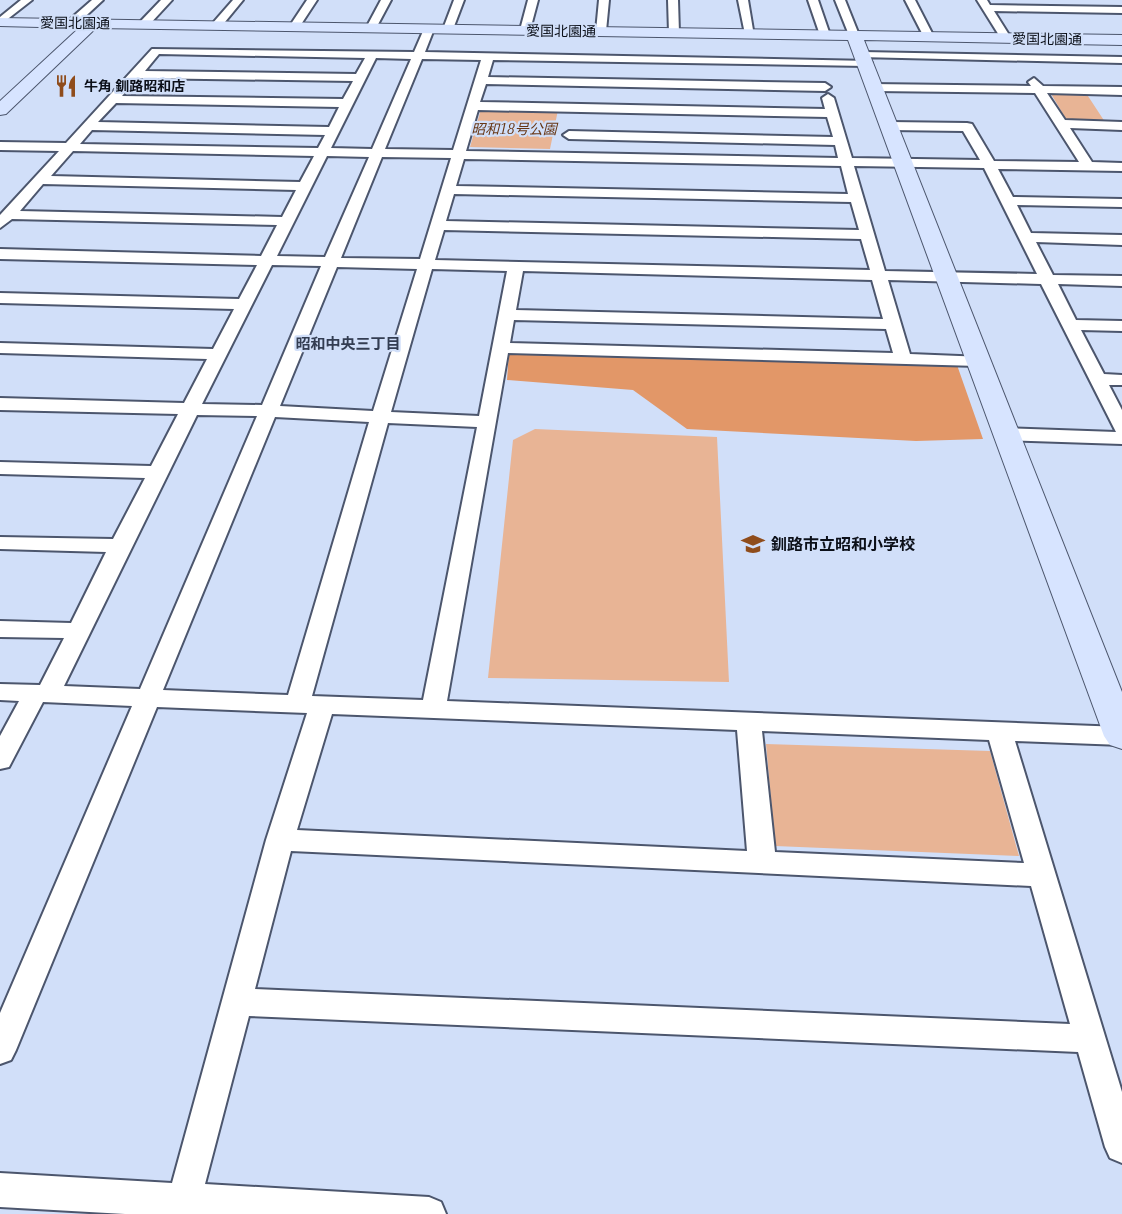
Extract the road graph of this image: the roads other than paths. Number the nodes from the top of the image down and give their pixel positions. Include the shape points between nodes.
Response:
1 (27, 0) edge
2 (98, 0) edge
3 (167, 0) edge
4 (238, 0) edge
5 (312, 0) edge
6 (386, 0) edge
7 (459, 0) edge
8 (533, 0) edge
9 (604, 0) edge
10 (674, 0) edge
11 (743, 0) edge
12 (813, 0) edge
13 (840, 0) edge
14 (910, 0) edge
15 (984, 4) edge
16 (1122, 10) edge
17 (0, 22) edge
18 (72, 23) junction
19 (93, 24) junction
20 (144, 24) junction
21 (216, 26) junction
22 (294, 27) junction
23 (371, 28) junction
24 (439, 29) junction
25 (525, 30) junction
26 (601, 31) junction
27 (674, 33) junction
28 (750, 34) junction
29 (825, 35) junction
30 (929, 37) junction
31 (1006, 38) junction
32 (1122, 40) edge
33 (639, 45) junction
34 (861, 51) junction
35 (372, 55) junction
36 (419, 55) junction
37 (488, 57) junction
38 (1018, 58) junction
39 (1122, 60) edge
40 (816, 62) junction
41 (135, 74) junction
42 (359, 78) junction
43 (482, 80) junction
44 (825, 87) junction
45 (875, 87) junction
46 (0, 90) edge
47 (1039, 90) junction
48 (1122, 91) edge
49 (113, 99) junction
50 (346, 104) junction
51 (473, 106) junction
52 (571, 108) junction
53 (0, 110) edge
54 (832, 112) junction
55 (1062, 124) junction
56 (88, 126) junction
57 (890, 126) junction
58 (1122, 126) edge
59 (333, 131) junction
60 (569, 135) junction
61 (840, 141) junction
62 (0, 146) edge
63 (68, 147) junction
64 (321, 152) junction
65 (377, 153) junction
66 (460, 155) junction
67 (565, 157) junction
68 (848, 162) junction
69 (905, 162) junction
70 (989, 164) junction
71 (1088, 166) junction
72 (1122, 167) edge
73 (40, 180) junction
74 (303, 186) junction
75 (448, 190) junction
76 (856, 198) junction
77 (1006, 201) junction
78 (1122, 203) edge
79 (4, 219) edge
80 (286, 221) junction
81 (437, 225) junction
82 (868, 235) junction
83 (1026, 237) junction
84 (1122, 240) edge
85 (0, 254) edge
86 (267, 260) junction
87 (331, 262) junction
88 (426, 265) junction
89 (516, 267) junction
90 (879, 275) junction
91 (947, 277) junction
92 (1046, 279) junction
93 (1122, 281) edge
94 (0, 298) edge
95 (243, 304) junction
96 (506, 315) junction
97 (893, 324) junction
98 (1071, 325) junction
99 (1122, 326) edge
100 (0, 348) edge
101 (500, 348) junction
102 (218, 354) junction
103 (903, 359) junction
104 (978, 361) junction
105 (1097, 379) junction
106 (1122, 380) edge
107 (0, 404) edge
108 (191, 410) junction
109 (267, 411) junction
110 (380, 417) junction
111 (488, 422) junction
112 (1122, 428) edge
113 (1005, 434) junction
114 (1122, 438) edge
115 (0, 468) edge
116 (159, 472) junction
117 (0, 543) edge
118 (120, 546) junction
119 (0, 629) edge
120 (78, 631) junction
121 (0, 692) edge
122 (41, 694) junction
123 (148, 699) junction
124 (310, 704) junction
125 (433, 710) junction
126 (749, 721) junction
127 (999, 730) junction
128 (1122, 736) edge
129 (0, 760) edge
130 (280, 840) junction
131 (762, 862) junction
132 (1042, 875) junction
133 (237, 1002) junction
134 (1090, 1039) junction
135 (0, 1050) edge
136 (1116, 1102) edge
137 (1122, 1147) edge
138 (0, 1190) edge
139 (184, 1200) junction
140 (429, 1214) edge

1 - 17 street
2 - 18 street
3 - 20 street
4 - 21 street
5 - 22 street
6 - 23 street
7 - 24 street
8 - 25 street
9 - 26 street
10 - 27 street
11 - 28 street
12 - 29 street
13 - 34 street
14 - 30 street
15 - 16 street
15 - 31 street
17 - 18 street, 愛国北園通
18 - 19 street, 愛国北園通
18 - 46 street
19 - 20 street, 愛国北園通
19 - 53 street
20 - 21 street, 愛国北園通
21 - 22 street, 愛国北園通
22 - 23 street, 愛国北園通
23 - 24 street, 愛国北園通
24 - 25 street, 愛国北園通
24 - 36 street
25 - 26 street, 愛国北園通
26 - 33 street, 愛国北園通
27 - 28 street, 愛国北園通
27 - 33 street, 愛国北園通
28 - 29 street, 愛国北園通
29 - 34 street, 愛国北園通
30 - 31 street, 愛国北園通
30 - 34 street, 愛国北園通
31 - 32 street, 愛国北園通
33 - 37 street
33 - 40 street
34 - 38 street
34 - 40 street
34 - 45 street
35 - 36 street
35 - 41 street via 156,51
35 - 42 street
36 - 37 street
36 - 65 street
37 - 43 street
38 - 39 street
38 - 47 street
40 - 44 street
41 - 42 street
41 - 49 street
42 - 50 street
43 - 44 street
43 - 51 street
44 - 54 street
45 - 47 street
45 - 57 street
47 - 48 street
47 - 55 street
49 - 50 street
49 - 56 street
50 - 59 street
51 - 52 street
51 - 66 street
52 - 54 street
52 - 60 street
54 - 61 street
55 - 58 street
55 - 71 street
56 - 59 street
56 - 63 street
57 - 69 street
57 - 70 street via 967,127
59 - 64 street
60 - 61 street
60 - 67 street
61 - 68 street
62 - 63 street
63 - 64 street
63 - 73 street
64 - 65 street
64 - 74 street
65 - 66 street
65 - 87 street
66 - 67 street
66 - 75 street
67 - 68 street
68 - 69 street
68 - 76 street
69 - 70 street
69 - 91 street
70 - 71 street
70 - 77 street
71 - 72 street
73 - 74 street
73 - 79 street
74 - 80 street
75 - 76 street
75 - 81 street
76 - 82 street
77 - 78 street
77 - 83 street
79 - 80 street
80 - 86 street
81 - 82 street
81 - 88 street
82 - 90 street
83 - 84 street
83 - 92 street
85 - 86 street
86 - 87 street
86 - 95 street
87 - 88 street
87 - 109 street
88 - 89 street
88 - 110 street
89 - 90 street
89 - 96 street
90 - 91 street
90 - 97 street
91 - 92 street
91 - 104 street
92 - 93 street
92 - 98 street
94 - 95 street
95 - 102 street
96 - 97 street
96 - 101 street
97 - 103 street
98 - 99 street
98 - 105 street
100 - 102 street
101 - 103 street
101 - 111 street
102 - 108 street
103 - 104 street
104 - 113 street
105 - 106 street
105 - 112 street
107 - 108 street
108 - 109 street
108 - 116 street
109 - 110 street
109 - 123 street
110 - 111 street
110 - 124 street
111 - 125 street
113 - 114 street
113 - 128 street
115 - 116 street
116 - 118 street
117 - 118 street
118 - 120 street
119 - 120 street
120 - 122 street
121 - 122 street
122 - 123 street
122 - 129 street
123 - 124 street
123 - 135 street
124 - 125 street
124 - 130 street
125 - 126 street
126 - 127 street
126 - 131 street
127 - 128 street
127 - 132 street
130 - 131 street
130 - 133 street
131 - 132 street
132 - 134 street
133 - 134 street
133 - 139 street
134 - 136 street
136 - 137 street
138 - 139 street
139 - 140 street

